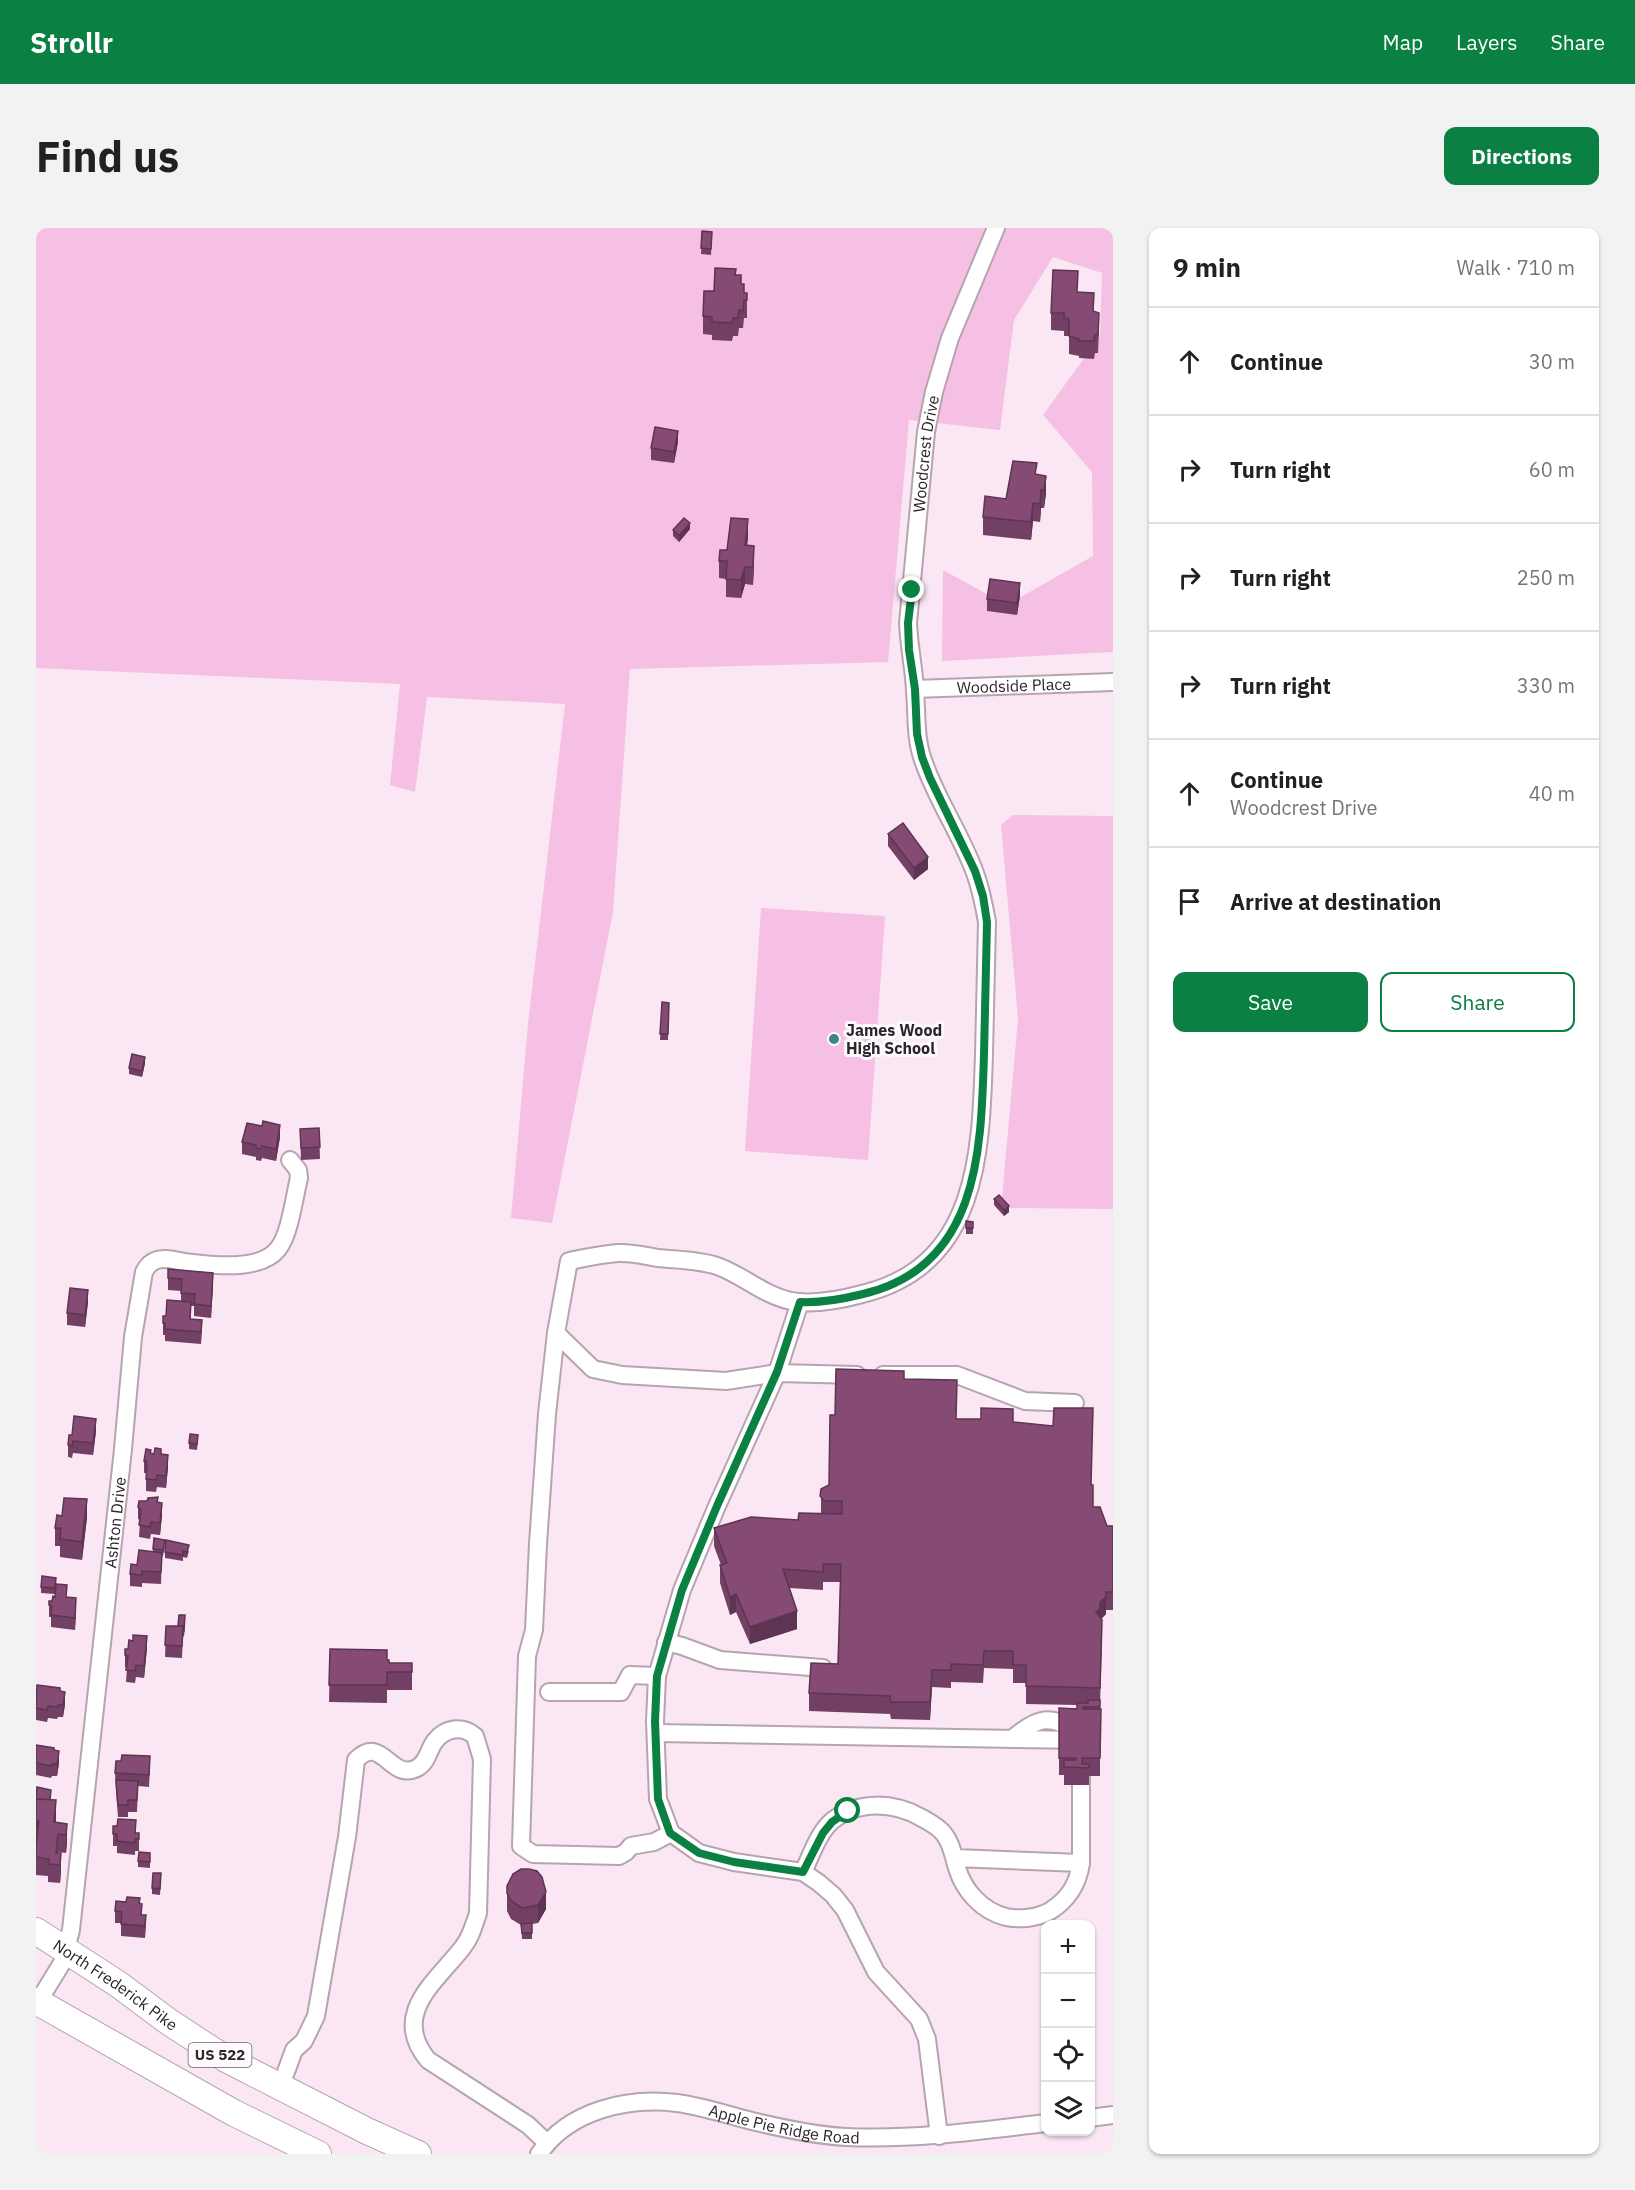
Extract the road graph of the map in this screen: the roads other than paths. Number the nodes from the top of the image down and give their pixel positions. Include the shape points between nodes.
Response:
1 (996, 228) edge
2 (1113, 682) edge
3 (915, 689) junction
4 (290, 1160) dead end
5 (800, 1302) junction
6 (556, 1333) junction
7 (777, 1372) junction
8 (1075, 1403) dead end
9 (666, 1642) junction
10 (823, 1668) edge
11 (657, 1676) junction
12 (549, 1692) dead end
13 (656, 1733) junction
14 (670, 1833) junction
15 (955, 1858) junction
16 (1081, 1863) junction
17 (803, 1872) junction
18 (36, 1931) edge
19 (67, 1950) junction
20 (37, 2001) edge
21 (280, 2088) junction
22 (1113, 2115) edge
23 (1095, 2117) edge
24 (1041, 2124) edge
25 (939, 2136) junction
26 (543, 2149) edge
27 (310, 2152) edge
28 (418, 2154) edge

1 - 3 street, Woodcrest Drive via 950,338 926,432 908,623
2 - 3 street, Woodside Place
3 - 5 street, Woodcrest Drive via 922,757 975,871 987,922 982,1126 977,1160 958,1219 941,1247 925,1263 906,1277 872,1292 841,1300
4 - 19 street, Ashton Drive via 299,1178 285,1237 270,1257 235,1265 161,1259 148,1265 144,1272 133,1337
5 - 6 street, Woodcrest Drive via 777,1298 715,1266 620,1253 569,1261
5 - 7 street
6 - 7 street via 593,1369 622,1375 726,1381
6 - 14 street via 544,1450 534,1630 527,1656 521,1846 533,1854 619,1856 631,1846 654,1842
7 - 8 street via 957,1375 1025,1401
7 - 9 street via 682,1590
9 - 10 street via 720,1660
9 - 11 street
11 - 12 street via 630,1675 621,1692
11 - 13 street
13 - 14 street via 658,1799
13 - 16 street via 1082,1740
14 - 17 street via 699,1853
15 - 16 street
15 - 16 street via 963,1882 985,1909 1013,1918 1038,1916 1058,1906 1078,1880
15 - 17 street via 942,1832 929,1822 890,1805 867,1806 848,1811 832,1822
17 - 25 street via 819,1882 845,1910 876,1972 919,2019 927,2038
18 - 19 highway, North Frederick Pike / US 522
19 - 20 street, Ashton Drive
19 - 21 highway, North Frederick Pike / US 522 via 226,2059
20 - 27 highway, US 522
21 - 26 street via 294,2050 304,2041 316,2016 356,1760 362,1754 377,1752 395,1767 412,1770 426,1760 443,1733 462,1728 475,1736 482,1759 478,1913 464,1946 420,2001 415,2014 415,2038 428,2060 528,2125
21 - 28 highway, North Frederick Pike / US 522
22 - 23 street
24 - 25 street, Apple Pie Ridge Road
25 - 26 street, Apple Pie Ridge Road via 895,2139 801,2132 696,2106 649,2102 598,2110 564,2128

